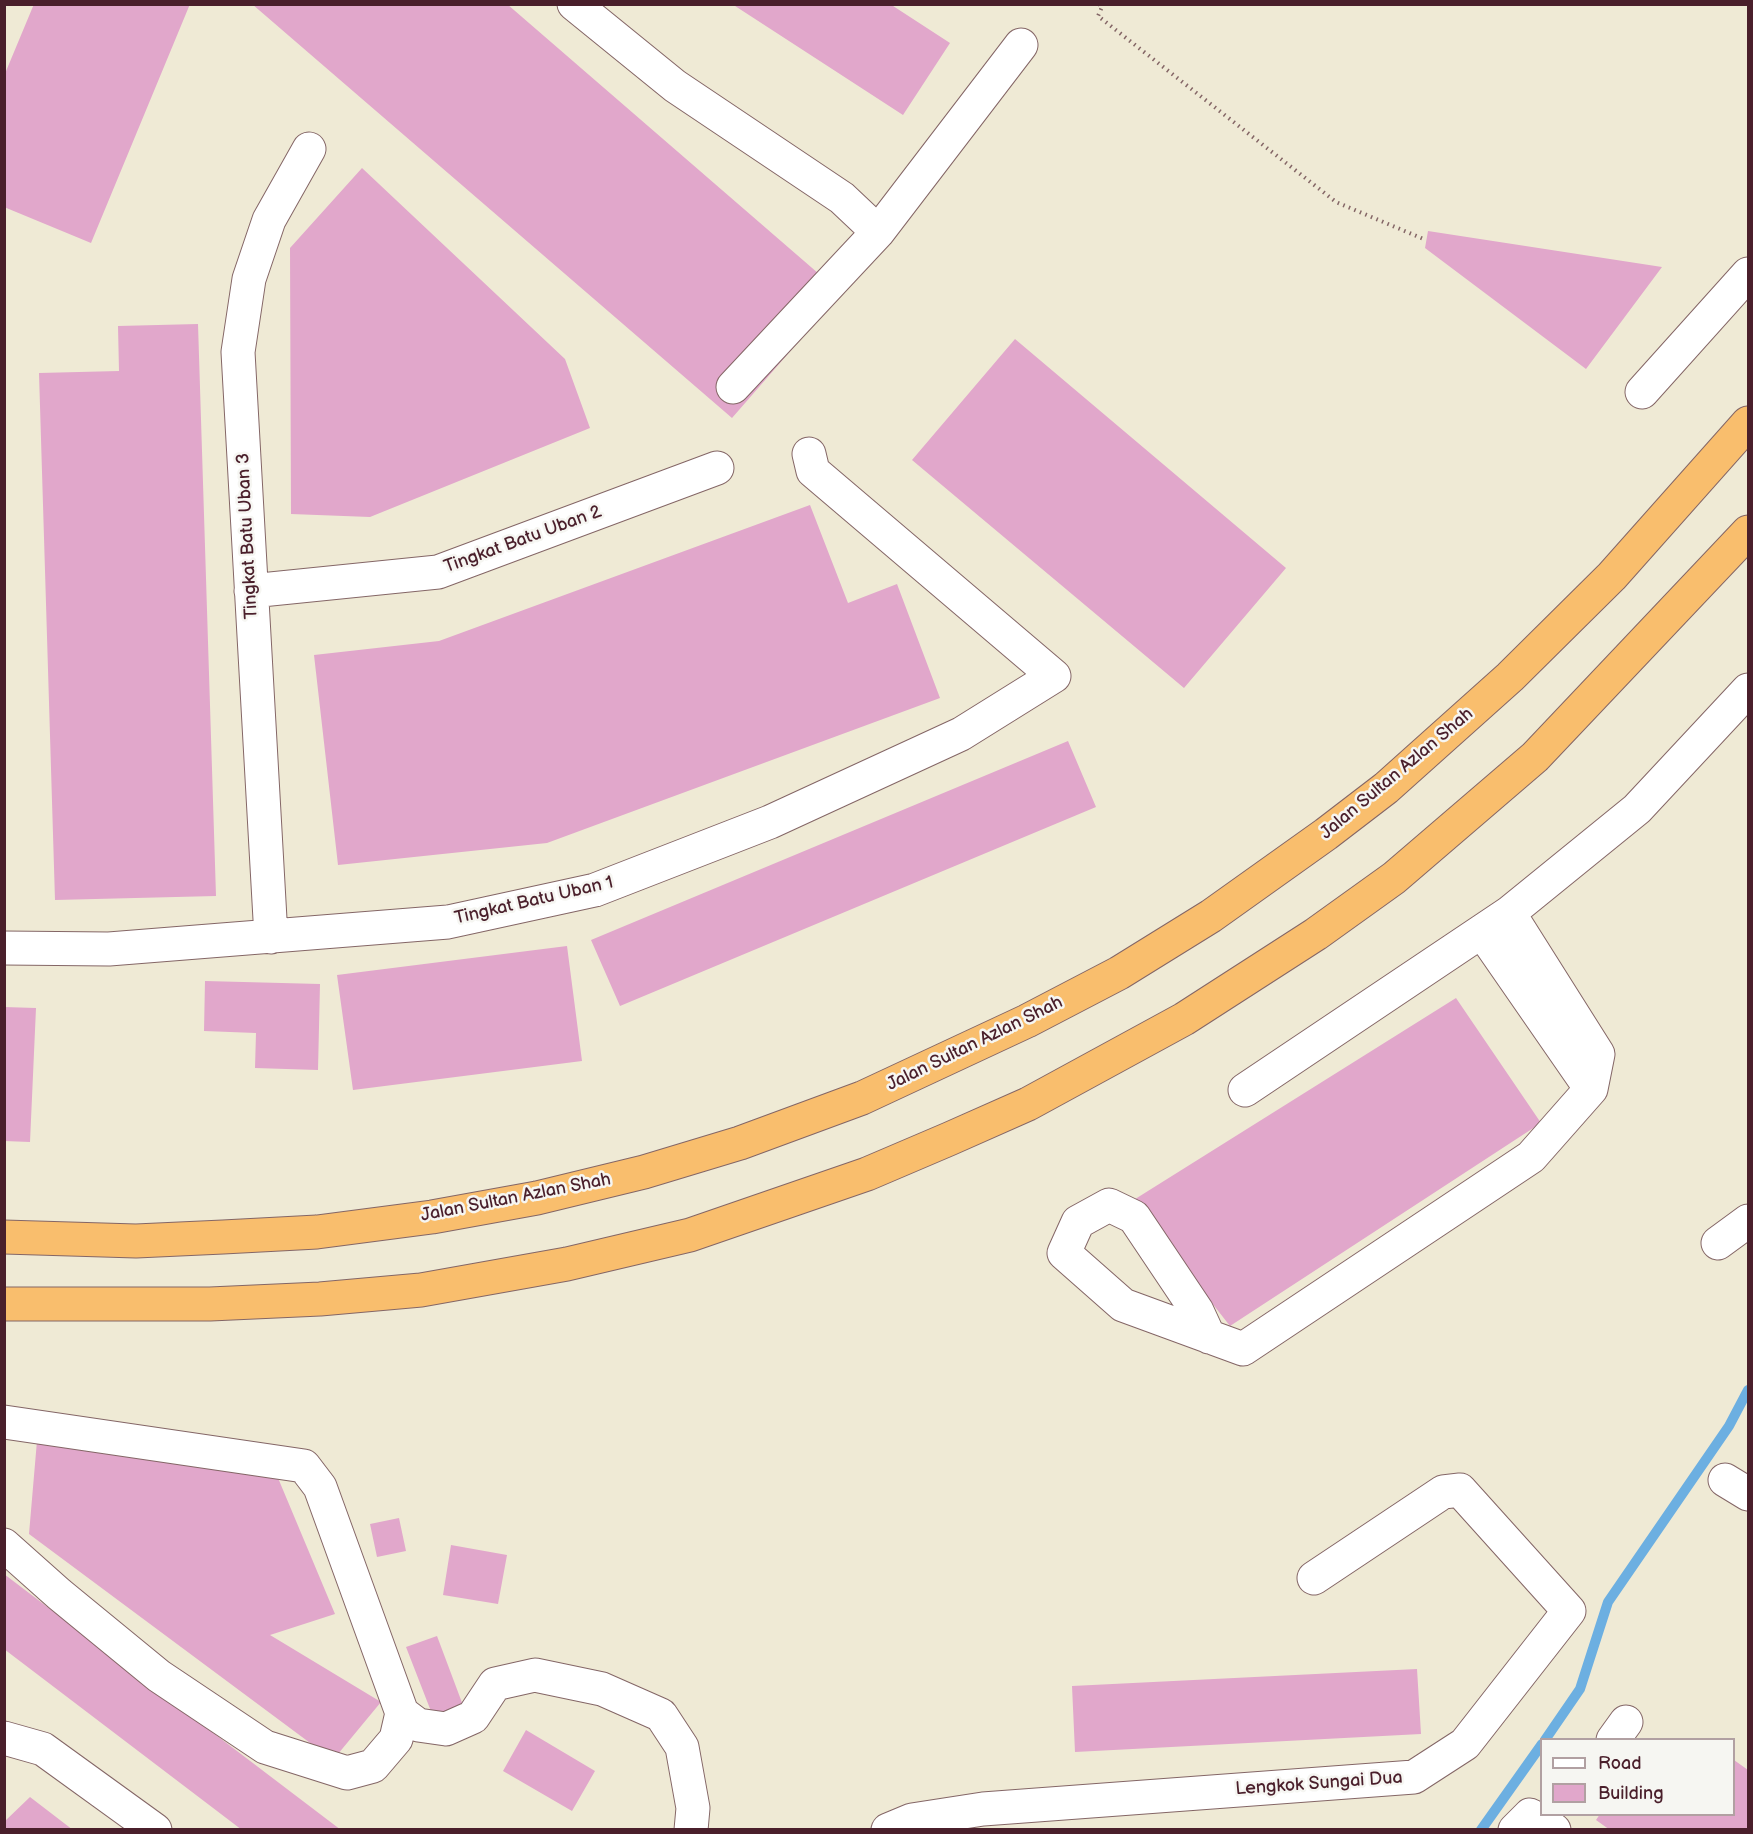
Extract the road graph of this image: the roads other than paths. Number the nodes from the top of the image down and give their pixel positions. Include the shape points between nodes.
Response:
1 (574, 4) edge
2 (1021, 45) dead end
3 (309, 149) dead end
4 (878, 232) junction
5 (1749, 274) edge
6 (733, 387) dead end
7 (1642, 392) dead end
8 (1749, 423) edge
9 (809, 454) dead end
10 (717, 468) dead end
11 (1749, 532) edge
12 (251, 591) junction
13 (1749, 690) edge
14 (1509, 913) junction
15 (1483, 933) junction
16 (271, 937) junction
17 (4, 948) edge
18 (1591, 1089) junction
19 (1245, 1090) dead end
20 (1749, 1221) edge
21 (4, 1237) edge
22 (1718, 1243) dead end
23 (4, 1304) edge
24 (1209, 1337) dead end
25 (4, 1422) edge
26 (4, 1545) edge
27 (1314, 1578) dead end
28 (402, 1713) junction
29 (4, 1738) edge
30 (984, 1819) edge
31 (1554, 1824) edge
32 (155, 1830) edge
33 (691, 1830) edge
34 (888, 1830) edge
35 (1515, 1830) edge

1 - 4 street via 675,86 842,198
2 - 4 street
3 - 12 street, Tingkat Batu Uban 3 via 269,220 249,279 238,352
4 - 6 street
5 - 7 street
8 - 21 highway, Jalan Sultan Azlan Shah via 1612,576 1510,677 1386,788 1326,834 1211,916 1119,973 862,1098 740,1143 644,1172 537,1198 432,1217 317,1232 223,1237 136,1241
9 - 16 street, Tingkat Batu Uban 1 via 813,471 1054,676 961,734 770,822 596,890 448,922
10 - 12 street, Tingkat Batu Uban 2 via 438,572
11 - 23 highway via 1536,757 1394,878 1316,934 1184,1019 1028,1104 949,1139 867,1174 711,1228 567,1264 421,1290 321,1299
12 - 16 street, Tingkat Batu Uban 3
13 - 14 street via 1637,809
14 - 15 street
14 - 18 street via 1598,1054
15 - 18 street
15 - 19 street
16 - 17 street, Tingkat Batu Uban 1 via 110,949
18 - 24 street via 1531,1157 1243,1349
20 - 22 street
25 - 28 street via 304,1466 320,1486
26 - 28 street via 159,1676 265,1747 347,1773 374,1766 396,1739
27 - 30 street, Lengkok Sungai Dua via 1443,1492 1460,1490 1569,1611 1465,1744 1414,1777
28 - 33 street via 418,1725 446,1729 473,1717 495,1684 535,1675 602,1689 661,1715 682,1748 693,1808
29 - 32 street via 42,1749
30 - 34 street, Lengkok Sungai Dua via 912,1820
31 - 35 street via 1530,1815

